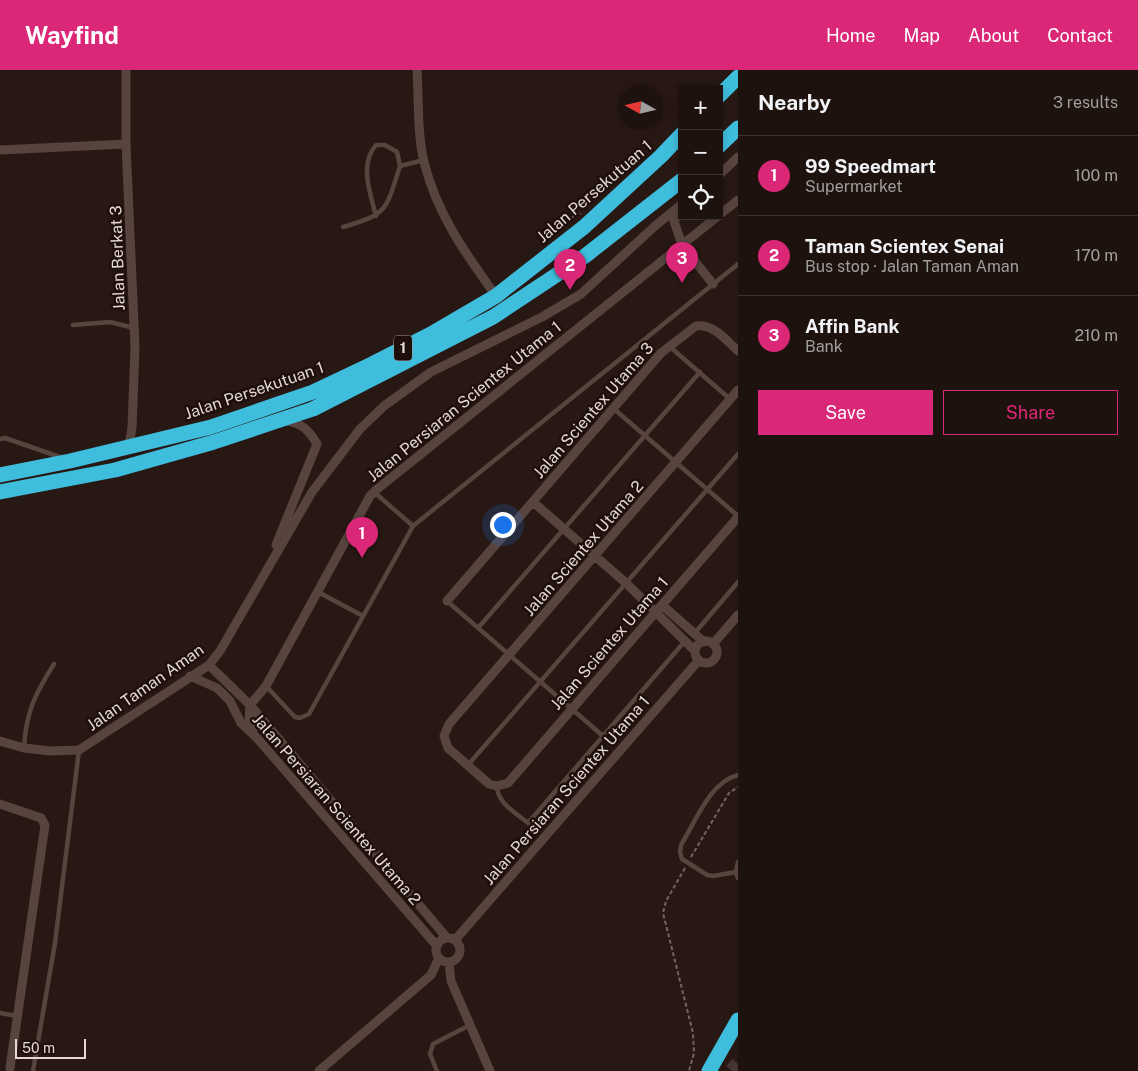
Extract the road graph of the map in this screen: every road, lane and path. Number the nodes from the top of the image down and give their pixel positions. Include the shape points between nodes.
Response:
1 (126, 70) edge
2 (417, 70) edge
3 (738, 77) edge
4 (723, 92) edge
5 (738, 128) edge
6 (678, 138) edge
7 (723, 142) edge
8 (126, 144) junction
9 (0, 150) edge
10 (738, 157) edge
11 (424, 160) junction
12 (400, 166) junction
13 (723, 171) edge
14 (678, 183) edge
15 (738, 200) edge
16 (678, 207) edge
17 (579, 212) dead end
18 (723, 212) edge
19 (678, 215) edge
20 (376, 216) junction
21 (713, 220) edge
22 (344, 227) dead end
23 (542, 242) dead end
24 (682, 245) junction
25 (738, 264) edge
26 (713, 284) junction
27 (496, 296) junction
28 (73, 325) dead end
29 (135, 329) junction
30 (669, 346) junction
31 (738, 350) edge
32 (700, 372) junction
33 (738, 390) edge
34 (730, 399) junction
35 (613, 408) junction
36 (276, 420) junction
37 (645, 436) junction
38 (0, 439) edge
39 (130, 445) junction
40 (738, 454) edge
41 (70, 461) junction
42 (676, 463) junction
43 (0, 475) edge
44 (707, 490) junction
45 (0, 492) edge
46 (374, 492) junction
47 (532, 502) junction
48 (738, 516) edge
49 (413, 526) junction
50 (564, 529) junction
51 (596, 557) junction
52 (264, 575) junction
53 (738, 582) edge
54 (626, 583) junction
55 (318, 592) junction
56 (447, 601) joint
57 (659, 608) junction
58 (738, 615) edge
59 (363, 616) junction
60 (478, 628) junction
61 (694, 635) junction
62 (685, 641) junction
63 (708, 643) junction
64 (695, 651) junction
65 (509, 655) junction
66 (699, 660) junction
67 (54, 664) dead end
68 (209, 665) junction
69 (190, 676) junction
70 (540, 682) junction
71 (266, 686) junction
72 (250, 705) junction
73 (572, 709) junction
74 (603, 736) junction
75 (257, 738) junction
76 (0, 741) edge
77 (24, 748) junction
78 (79, 750) junction
79 (468, 765) junction
80 (738, 775) edge
81 (499, 786) junction
82 (738, 787) edge
83 (0, 804) edge
84 (690, 859) dead end
85 (738, 862) edge
86 (685, 867) dead end
87 (736, 872) junction
88 (738, 878) edge
89 (451, 939) junction
90 (437, 946) junction
91 (439, 958) junction
92 (450, 963) junction
93 (0, 1013) edge
94 (18, 1016) junction
95 (738, 1020) edge
96 (470, 1025) junction
97 (10, 1068) dead end
98 (33, 1071) edge
99 (319, 1071) edge
100 (437, 1071) edge
101 (490, 1071) edge
102 (690, 1071) edge
103 (709, 1071) edge

1 - 8 street, Jalan Berkat 3
2 - 11 street
3 - 4 highway
5 - 7 highway
6 - 27 highway, Jalan Persekutuan 1 / 1 via 584,227
8 - 9 street
8 - 29 street, Jalan Berkat 3
10 - 13 street
11 - 12 lane
11 - 27 street via 438,208 459,246
12 - 20 lane via 384,209
12 - 20 lane via 397,152 385,145 376,145 370,152 368,188
14 - 36 highway, Jalan Persekutuan 1 / 1 via 585,256 493,317 313,409
15 - 18 street, Jalan Persiaran Scientex Utama 1
16 - 52 street, Jalan Taman Aman via 581,294 431,372 384,406 360,430 312,492
17 - 23 path
19 - 24 street via 674,221
20 - 22 lane
21 - 24 street, Jalan Persiaran Scientex Utama 1
24 - 26 street
24 - 46 street, Jalan Persiaran Scientex Utama 1
25 - 26 lane
26 - 49 lane
27 - 39 highway, Jalan Persekutuan 1 / 1 via 431,334 313,392 211,426
28 - 29 lane via 110,322
29 - 39 street, Jalan Berkat 3
30 - 31 street, Jalan Scientex Utama 3 via 702,325 712,328
30 - 32 lane
30 - 35 street, Jalan Scientex Utama 3
32 - 34 lane
32 - 37 lane
33 - 34 street, Jalan Scientex Utama 2
34 - 42 street, Jalan Scientex Utama 2
35 - 37 lane
35 - 47 street, Jalan Scientex Utama 3
36 - 45 highway, Jalan Persekutuan 1 / 1 via 214,442 115,470
36 - 52 street, Jalan Taman Aman via 300,424 317,444
37 - 42 lane
37 - 50 lane
38 - 41 lane via 44,450
39 - 41 highway, Jalan Persekutuan 1 / 1
40 - 44 lane
41 - 43 highway, Jalan Persekutuan 1 / 1
42 - 44 lane
42 - 51 street, Jalan Scientex Utama 2
44 - 48 lane
44 - 54 lane
46 - 49 lane
46 - 55 street, Jalan Persiaran Scientex Utama 1
47 - 50 street
47 - 56 street, Jalan Scientex Utama 3
48 - 57 street, Jalan Scientex Utama 1
49 - 59 lane
50 - 51 street
50 - 60 lane
51 - 54 street
51 - 65 street, Jalan Scientex Utama 2
52 - 68 street, Jalan Taman Aman
53 - 61 lane
54 - 57 street
54 - 70 lane
55 - 59 lane
55 - 71 street, Jalan Persiaran Scientex Utama 1
56 - 60 lane
57 - 61 street
57 - 62 street
57 - 73 street, Jalan Scientex Utama 1
58 - 63 street, Jalan Persiaran Scientex Utama 1
59 - 71 lane via 305,717 296,716
60 - 65 lane
61 - 63 street
62 - 64 street
62 - 74 lane
63 - 64 street, Jalan Persiaran Scientex Utama 1 via 698,645
63 - 66 street, Jalan Persiaran Scientex Utama 1 via 716,650 715,658 706,663
64 - 66 street
65 - 70 lane
65 - 79 street, Jalan Scientex Utama 2 via 445,729 445,742
66 - 89 street, Jalan Persiaran Scientex Utama 1
67 - 77 lane via 31,704
68 - 69 street, Jalan Taman Aman
68 - 72 street, Jalan Persiaran Scientex Utama 2
69 - 75 street, Jalan Persiaran Scientex Utama 2 via 216,688 230,702 241,723
69 - 78 street, Jalan Taman Aman
70 - 73 lane
70 - 79 lane
71 - 72 street, Jalan Persiaran Scientex Utama 1
72 - 75 street via 249,722
72 - 89 street, Jalan Persiaran Scientex Utama 2
73 - 74 lane
73 - 81 street, Jalan Scientex Utama 1 via 508,783
74 - 81 lane via 528,823 501,800 497,793
75 - 90 street, Jalan Persiaran Scientex Utama 2
76 - 77 street, Jalan Taman Aman
77 - 78 street, Jalan Taman Aman via 63,752
78 - 98 lane via 54,944
79 - 81 street via 489,784
80 - 87 lane via 716,788 681,845 680,852 682,859 707,875
82 - 84 path via 729,793
83 - 94 street via 41,818 45,825
85 - 87 lane
86 - 102 path via 663,913 693,1033 694,1053
87 - 88 lane
89 - 90 street
89 - 92 street via 461,952
90 - 91 street
91 - 92 street
91 - 99 street via 431,975
92 - 96 street via 451,981
93 - 94 lane
94 - 97 street
95 - 103 highway
96 - 100 lane via 433,1044 430,1054
96 - 101 street

